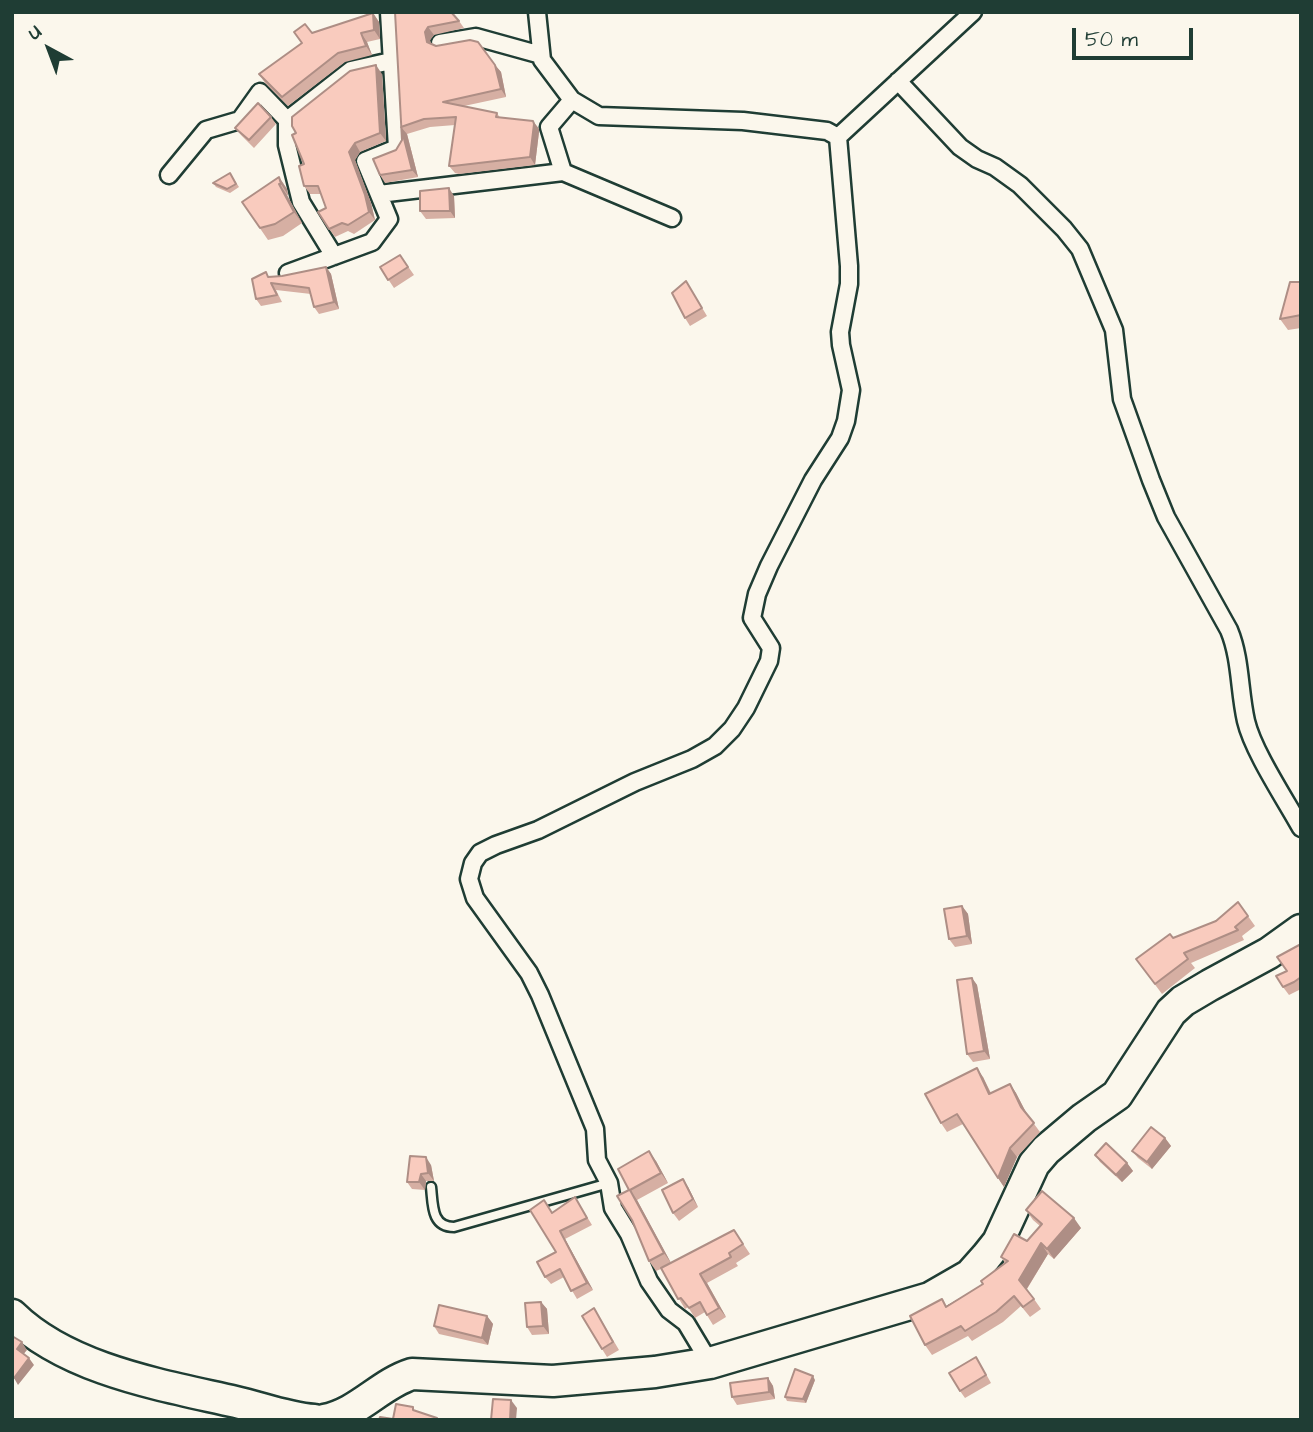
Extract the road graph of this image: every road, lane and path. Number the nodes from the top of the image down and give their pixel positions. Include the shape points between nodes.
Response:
1 (389, 12) edge
2 (537, 12) edge
3 (973, 12) edge
4 (440, 43) edge
5 (541, 55) junction
6 (391, 61) junction
7 (898, 81) junction
8 (572, 100) junction
9 (287, 120) junction
10 (838, 137) junction
11 (563, 172) junction
12 (169, 175) dead end
13 (379, 194) junction
14 (672, 218) dead end
15 (334, 256) junction
16 (288, 273) edge
17 (1301, 828) edge
18 (1301, 930) edge
19 (609, 1183) junction
20 (431, 1187) dead end
21 (12, 1315) edge
22 (710, 1363) junction
23 (314, 1420) edge
24 (324, 1420) edge

1 - 6 street
2 - 5 street
3 - 7 street
4 - 5 street via 477,37
5 - 8 street
6 - 9 street via 351,70
6 - 13 street via 397,148 365,161
7 - 10 street
7 - 17 street via 963,150 1020,185 1080,249 1114,330 1118,386 1150,480 1235,645 1247,723
8 - 10 street via 599,116 743,121 827,131
8 - 11 street via 549,127
9 - 12 street via 260,92 240,120 206,130
9 - 15 street via 287,145 301,202
10 - 19 street via 849,266 840,332 850,378 850,406 840,438 813,480 757,594 752,618 771,648 766,668 746,708 715,746 480,853 470,874 480,907 530,973 540,995 595,1129 597,1160
11 - 13 street
11 - 14 street
13 - 15 street via 389,219 372,243
15 - 16 street
18 - 22 highway via 1171,1012 1117,1095 1034,1164 998,1242 970,1275 909,1306
19 - 20 lane via 454,1227 441,1224 435,1216
19 - 22 street via 613,1208 649,1280 669,1310 686,1323
21 - 23 highway via 41,1337 102,1367
22 - 24 highway via 553,1381 412,1374 348,1413

